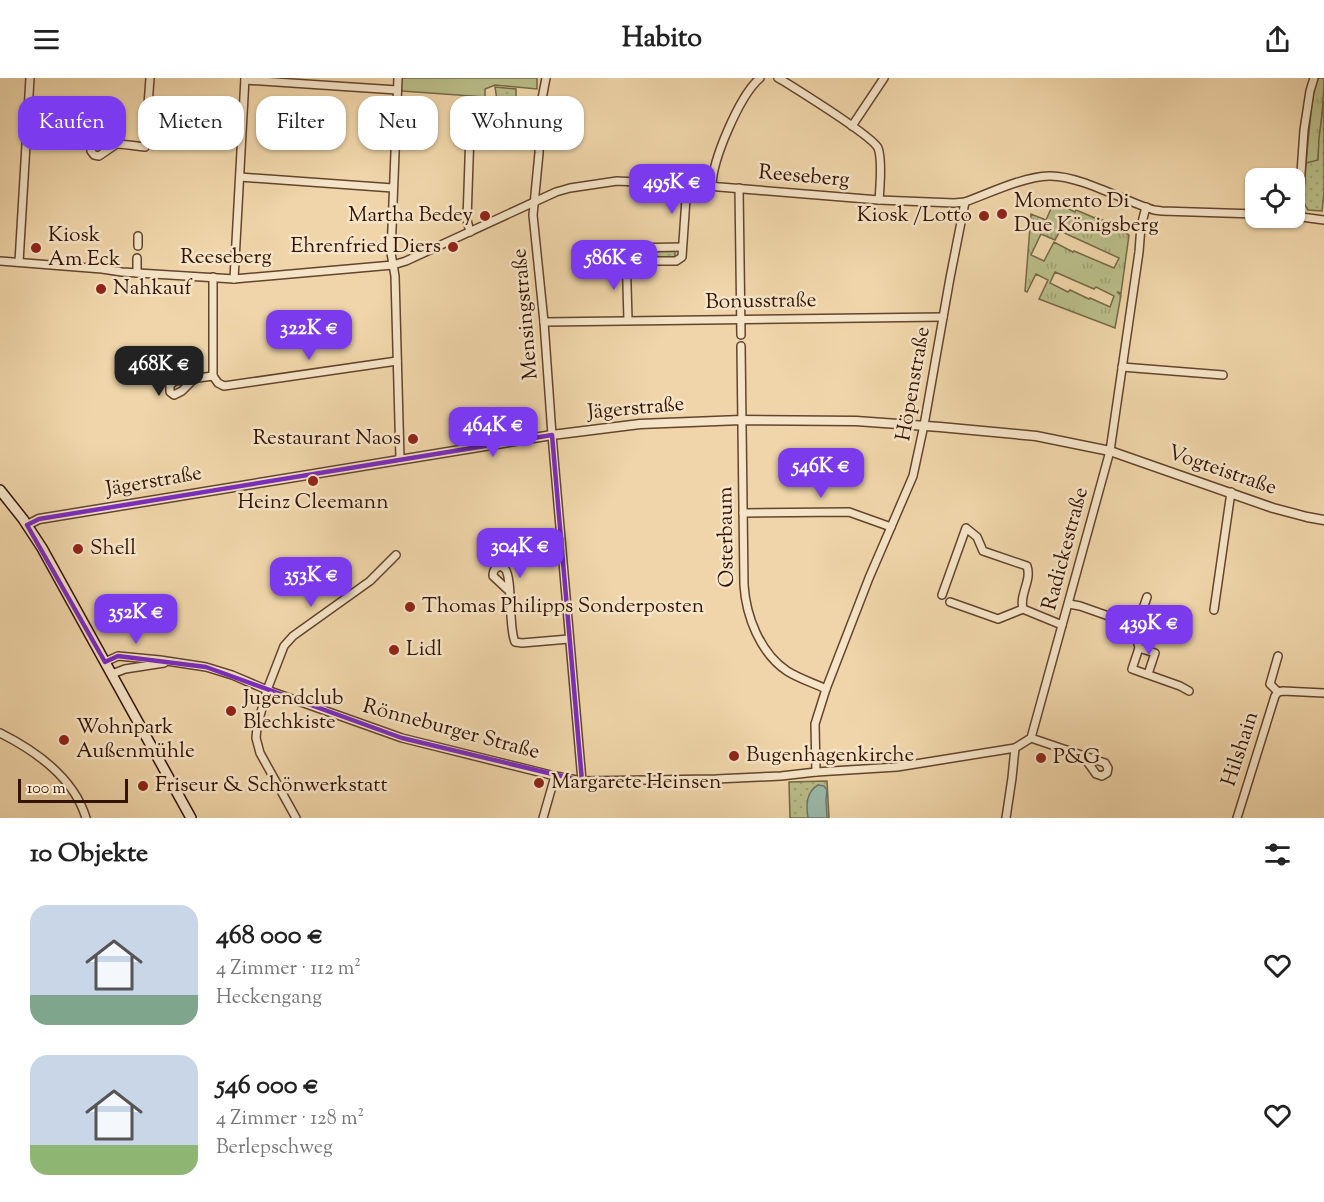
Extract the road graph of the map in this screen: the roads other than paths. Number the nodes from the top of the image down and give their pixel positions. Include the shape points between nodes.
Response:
1 (30, 78) edge
2 (150, 78) edge
3 (398, 78) edge
4 (546, 78) edge
5 (760, 78) edge
6 (778, 78) edge
7 (884, 78) edge
8 (1314, 78) edge
9 (245, 79) edge
10 (397, 90) junction
11 (852, 126) junction
12 (126, 146) edge
13 (469, 150) edge
14 (1300, 168) edge
15 (240, 177) junction
16 (687, 184) junction
17 (712, 186) junction
18 (393, 188) junction
19 (739, 188) junction
20 (879, 200) junction
21 (534, 202) junction
22 (965, 202) junction
23 (1146, 207) junction
24 (1245, 214) edge
25 (1305, 217) edge
26 (1324, 220) edge
27 (470, 232) junction
28 (138, 236) dead end
29 (138, 246) dead end
30 (682, 247) junction
31 (137, 258) dead end
32 (0, 261) edge
33 (626, 261) junction
34 (19, 262) junction
35 (393, 265) junction
36 (137, 273) junction
37 (213, 278) junction
38 (234, 279) junction
39 (943, 317) junction
40 (740, 319) junction
41 (628, 321) junction
42 (544, 322) junction
43 (741, 335) dead end
44 (741, 346) dead end
45 (397, 361) junction
46 (1122, 367) junction
47 (1223, 375) dead end
48 (213, 376) junction
49 (194, 379) dead end
50 (741, 420) junction
51 (924, 425) junction
52 (552, 435) junction
53 (1110, 451) junction
54 (400, 459) junction
55 (0, 490) edge
56 (1231, 492) junction
57 (743, 513) junction
58 (1324, 520) edge
59 (27, 525) junction
60 (891, 527) junction
61 (396, 555) dead end
62 (509, 591) dead end
63 (942, 595) dead end
64 (1148, 597) dead end
65 (950, 602) dead end
66 (1069, 604) junction
67 (1023, 609) junction
68 (1214, 610) dead end
69 (1062, 625) junction
70 (1137, 626) junction
71 (569, 639) junction
72 (1139, 648) junction
73 (1278, 656) dead end
74 (105, 662) junction
75 (172, 662) junction
76 (112, 674) junction
77 (1148, 674) junction
78 (825, 689) junction
79 (267, 690) junction
80 (1189, 691) dead end
81 (1278, 692) junction
82 (1324, 693) edge
83 (0, 733) edge
84 (1031, 738) junction
85 (1015, 748) junction
86 (1084, 757) dead end
87 (816, 772) junction
88 (555, 776) junction
89 (582, 781) junction
90 (86, 818) edge
91 (191, 818) edge
92 (297, 818) edge
93 (543, 818) edge
94 (1006, 818) edge
95 (1237, 818) edge

1 - 34 street
2 - 12 street via 145,147
3 - 10 street
4 - 21 street, Mensingstraße
5 - 17 street via 746,94 730,127 714,165
6 - 11 street
7 - 11 street
8 - 14 street
9 - 10 street
9 - 15 street
10 - 18 street
11 - 20 street via 878,149
13 - 27 street
15 - 18 street
15 - 38 street
16 - 17 street, Reeseberg
16 - 21 street, Reeseberg via 607,181 570,188
16 - 30 street
17 - 19 street, Reeseberg
18 - 35 street
19 - 20 street, Reeseberg
19 - 40 street
20 - 22 street, Reeseberg
21 - 27 street, Reeseberg
21 - 42 street, Mensingstraße
22 - 23 street, Reeseberg via 1050,176 1063,177
22 - 39 street, Höpenstraße
23 - 24 street, Reeseberg
23 - 46 street, Radickestraße
25 - 26 street
27 - 35 street, Reeseberg
28 - 29 street
30 - 33 street via 682,257 676,261
30 - 33 street via 630,248 626,250
31 - 36 street
32 - 34 street, Reeseberg
33 - 41 street
34 - 36 street, Reeseberg
35 - 38 street, Reeseberg
35 - 45 street
36 - 37 street, Reeseberg
37 - 38 street, Reeseberg
37 - 48 street
39 - 40 street, Bonusstraße
39 - 51 street, Höpenstraße
40 - 41 street, Bonusstraße
40 - 43 street
41 - 42 street, Bonusstraße
42 - 52 street, Mensingstraße
44 - 50 street, Osterbaum
45 - 48 street via 224,386
45 - 54 street
46 - 47 street
46 - 53 street, Radickestraße
48 - 49 street
50 - 51 street, Jägerstraße
50 - 52 street, Jägerstraße via 640,424
50 - 57 street, Osterbaum
51 - 53 street, Jägerstraße via 1036,436
51 - 60 street, Höpenstraße via 913,476
52 - 54 street, Jägerstraße
52 - 71 street, Mensingstraße
53 - 56 street, Vogteistraße
53 - 66 street, Radickestraße
54 - 59 street, Jägerstraße via 39,519
55 - 59 main road
56 - 58 street, Vogteistraße
56 - 68 street
57 - 60 street via 849,512
57 - 78 street, Osterbaum via 744,595 756,634 784,669
59 - 74 main road
60 - 78 street, Höpenstraße
61 - 79 street via 370,581 287,641
62 - 71 street via 515,642
63 - 67 street via 966,528 977,537 982,551 1027,566
64 - 70 street
65 - 67 street via 998,619
66 - 69 street, Radickestraße
66 - 70 street
67 - 69 street
69 - 84 street, Radickestraße
70 - 72 street
71 - 89 street, Mensingstraße
72 - 77 street via 1132,669
72 - 77 street via 1155,653
73 - 81 street, Hilshain via 1270,684
74 - 75 street, Rönneburger Straße via 118,656
74 - 76 main road
75 - 76 street, Rönneburger Straße
75 - 79 street, Rönneburger Straße via 206,667
76 - 91 main road
77 - 80 street
78 - 87 street, Höpenstraße via 815,724
79 - 88 street, Rönneburger Straße via 402,738
79 - 92 street via 256,738 260,753
81 - 82 street, Hilshain
81 - 95 street, Hilshain
83 - 90 street via 36,754 58,773 79,799
84 - 85 street
84 - 86 street
85 - 87 street, Rönneburger Straße via 897,767
85 - 94 street
87 - 89 street, Rönneburger Straße via 716,780
88 - 89 street, Rönneburger Straße
88 - 93 street

